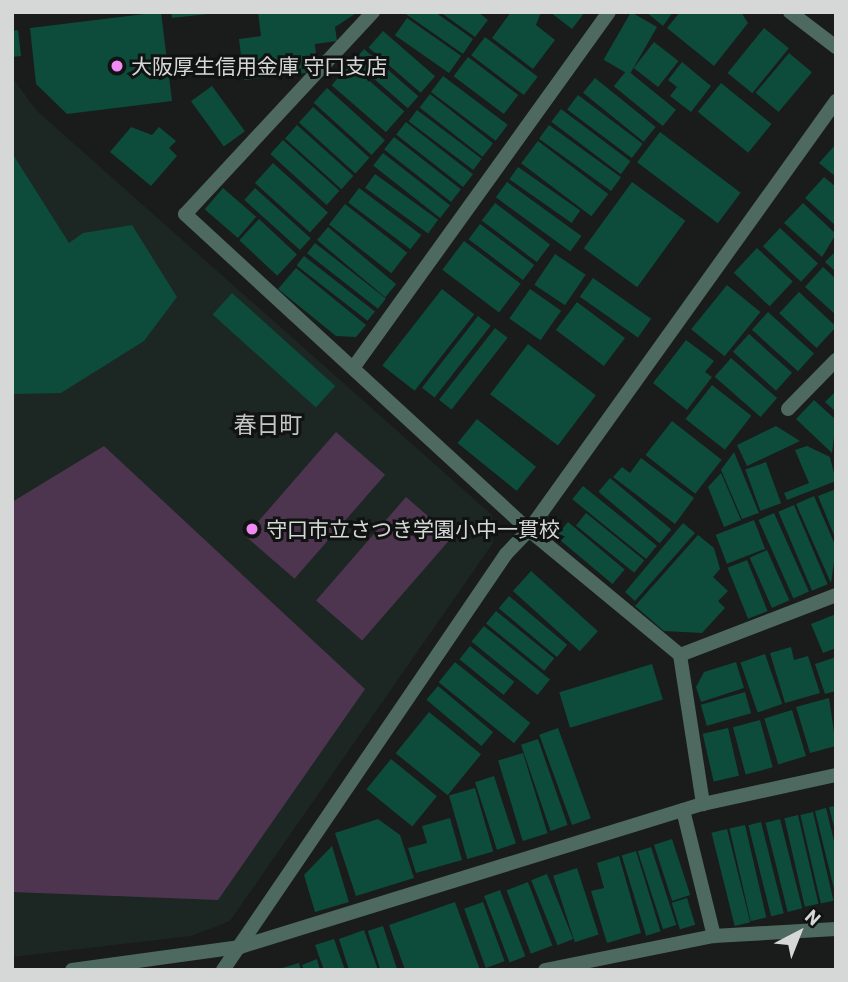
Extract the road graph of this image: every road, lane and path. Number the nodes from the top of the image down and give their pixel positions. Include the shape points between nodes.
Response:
1 (373, 12) edge
2 (609, 12) edge
3 (790, 12) edge
4 (836, 47) edge
5 (836, 100) edge
6 (836, 360) edge
7 (356, 364) junction
8 (788, 409) dead end
9 (529, 530) junction
10 (836, 595) edge
11 (680, 655) junction
12 (836, 775) edge
13 (703, 804) junction
14 (683, 810) junction
15 (836, 929) edge
16 (714, 936) junction
17 (240, 947) junction
18 (72, 970) edge
19 (223, 970) edge
20 (545, 970) edge

1 - 7 street via 185,214
2 - 7 street
3 - 4 street
5 - 9 street
6 - 8 street
7 - 9 street
9 - 11 street
9 - 17 street via 506,554
10 - 11 street
11 - 13 street
12 - 13 street
13 - 14 street
14 - 16 street
14 - 17 street
15 - 16 street
16 - 20 street
17 - 18 street
17 - 19 street

